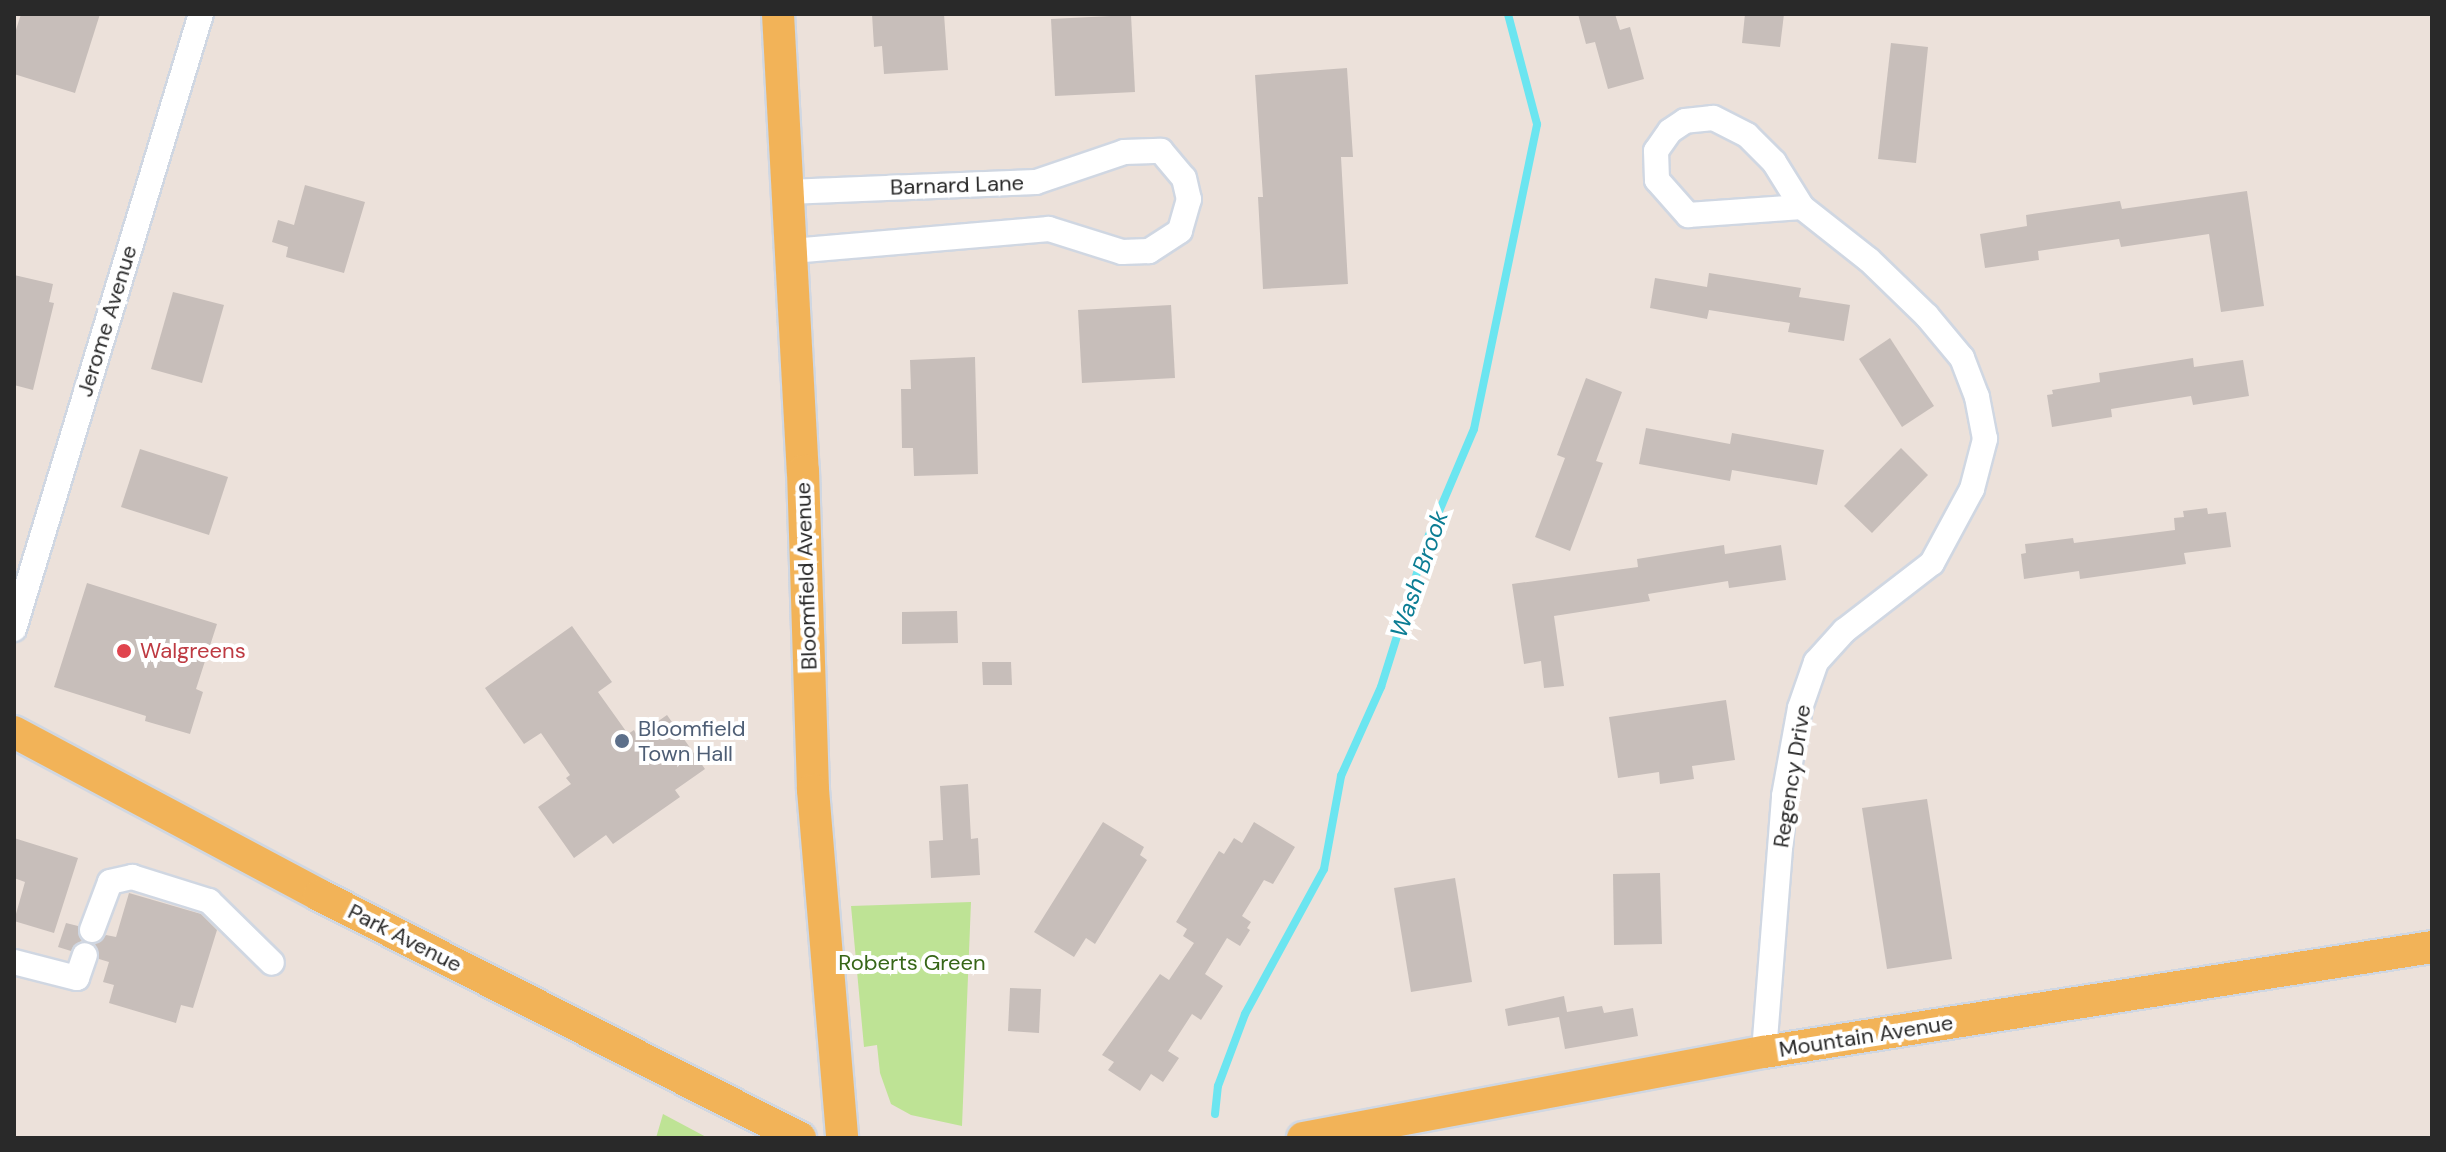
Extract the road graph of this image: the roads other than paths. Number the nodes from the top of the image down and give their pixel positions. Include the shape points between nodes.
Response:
1 (201, 14) edge
2 (778, 14) edge
3 (787, 192) junction
4 (1802, 207) junction
5 (792, 251) junction
6 (14, 629) edge
7 (14, 732) edge
8 (92, 930) dead end
9 (2432, 947) edge
10 (85, 955) dead end
11 (14, 962) edge
12 (272, 963) dead end
13 (1764, 1052) junction
14 (800, 1138) edge
15 (842, 1138) edge
16 (1303, 1138) edge

1 - 6 street, Jerome Avenue
2 - 3 main road, Bloomfield Avenue
3 - 5 main road, Bloomfield Avenue
3 - 5 street, Barnard Lane via 1036,182 1124,152 1161,151 1184,178 1189,199 1180,231 1149,251 1122,252 1049,229
4 - 4 street, Regency Drive via 1774,162 1747,135 1713,118 1685,121 1656,151 1657,180 1688,215
4 - 13 street, Regency Drive via 1869,260 1962,358 1985,439 1972,489 1932,563 1844,631 1816,662 1800,708 1784,796
5 - 15 main road, Bloomfield Avenue via 813,790
7 - 14 main road, Park Avenue via 319,895
8 - 12 street via 110,882 132,877 209,901
9 - 13 main road, Mountain Avenue
10 - 11 street via 77,978
13 - 16 main road, Mountain Avenue

